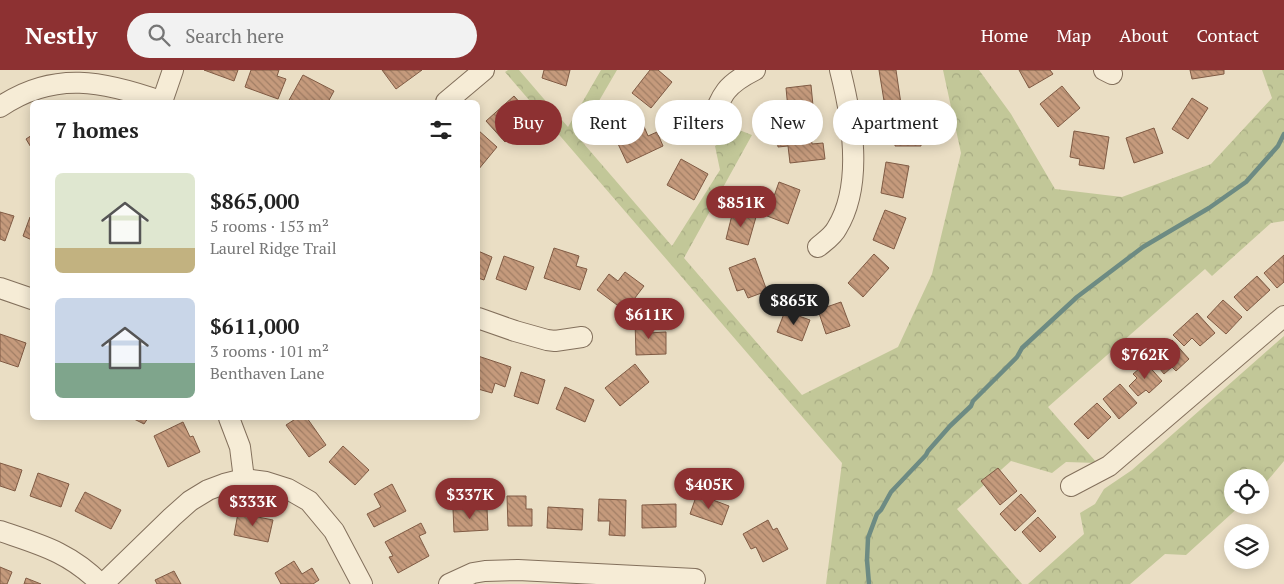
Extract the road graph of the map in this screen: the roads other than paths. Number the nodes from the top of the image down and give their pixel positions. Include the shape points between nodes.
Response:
1 (173, 70) edge
2 (484, 70) edge
3 (755, 70) edge
4 (840, 70) edge
5 (156, 100) edge
6 (163, 100) edge
7 (448, 100) edge
8 (720, 100) edge
9 (0, 107) edge
10 (818, 247) dead end
11 (0, 288) edge
12 (30, 298) edge
13 (1284, 316) edge
14 (480, 319) edge
15 (582, 337) dead end
16 (229, 420) edge
17 (244, 479) junction
18 (1071, 486) dead end
19 (0, 531) edge
20 (696, 578) dead end
21 (102, 584) edge
22 (362, 584) edge
23 (449, 584) edge

1 - 6 street
2 - 7 street
3 - 8 street via 730,85
4 - 10 street via 852,126 852,179 837,229
5 - 9 street via 105,82 53,80 20,92
11 - 12 street
13 - 18 street via 1109,466
14 - 15 street via 547,340
16 - 17 street via 240,447
17 - 21 street via 208,490 190,501
17 - 22 street via 288,489 309,501 334,531
19 - 21 street via 60,552
20 - 23 street via 518,570 473,573

